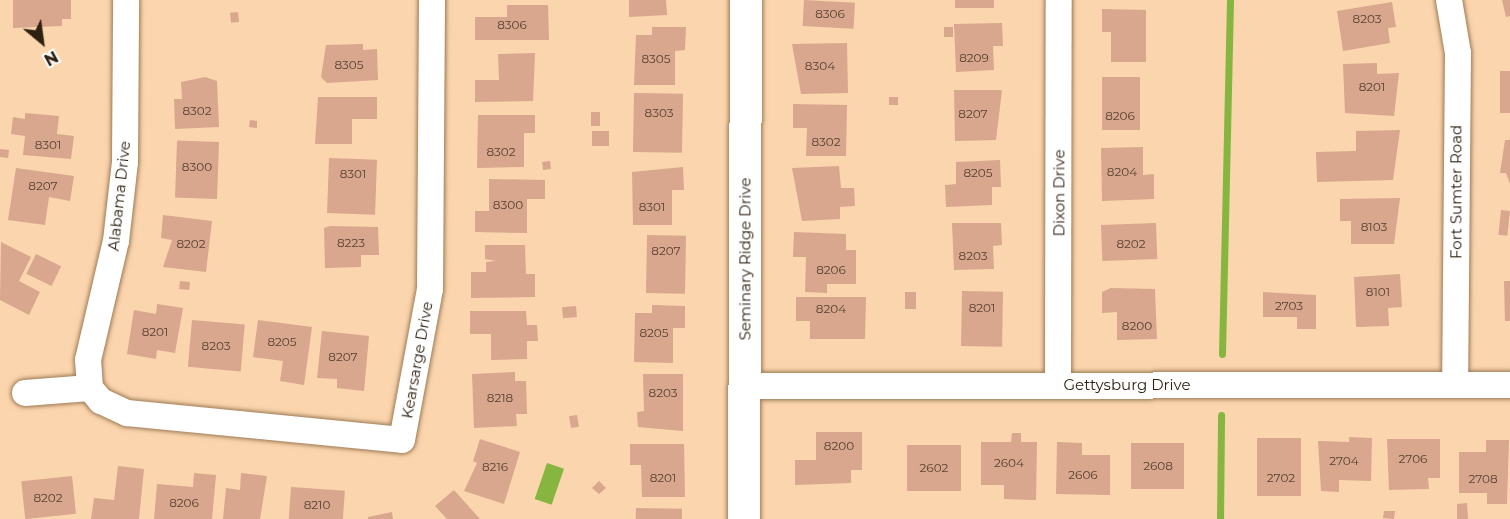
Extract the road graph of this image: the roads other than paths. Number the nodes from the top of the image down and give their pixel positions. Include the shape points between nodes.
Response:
1 (126, 0) edge
2 (432, 0) edge
3 (746, 0) edge
4 (1059, 0) edge
5 (1449, 0) edge
6 (1058, 385) junction
7 (1455, 385) junction
8 (1510, 385) edge
9 (744, 386) junction
10 (90, 388) junction
11 (24, 393) dead end
12 (744, 519) edge

1 - 10 street, Alabama Drive via 125,162 116,241 88,360
2 - 10 street, Kearsarge Drive via 430,289 402,440 127,413 101,401
3 - 9 street, Seminary Ridge Drive
4 - 6 street, Dixon Drive
5 - 7 street, Fort Sumter Road via 1458,53
6 - 7 street, Gettysburg Drive
6 - 9 street, Gettysburg Drive
7 - 8 street, Gettysburg Drive
9 - 12 street, Seminary Ridge Drive
10 - 11 street

